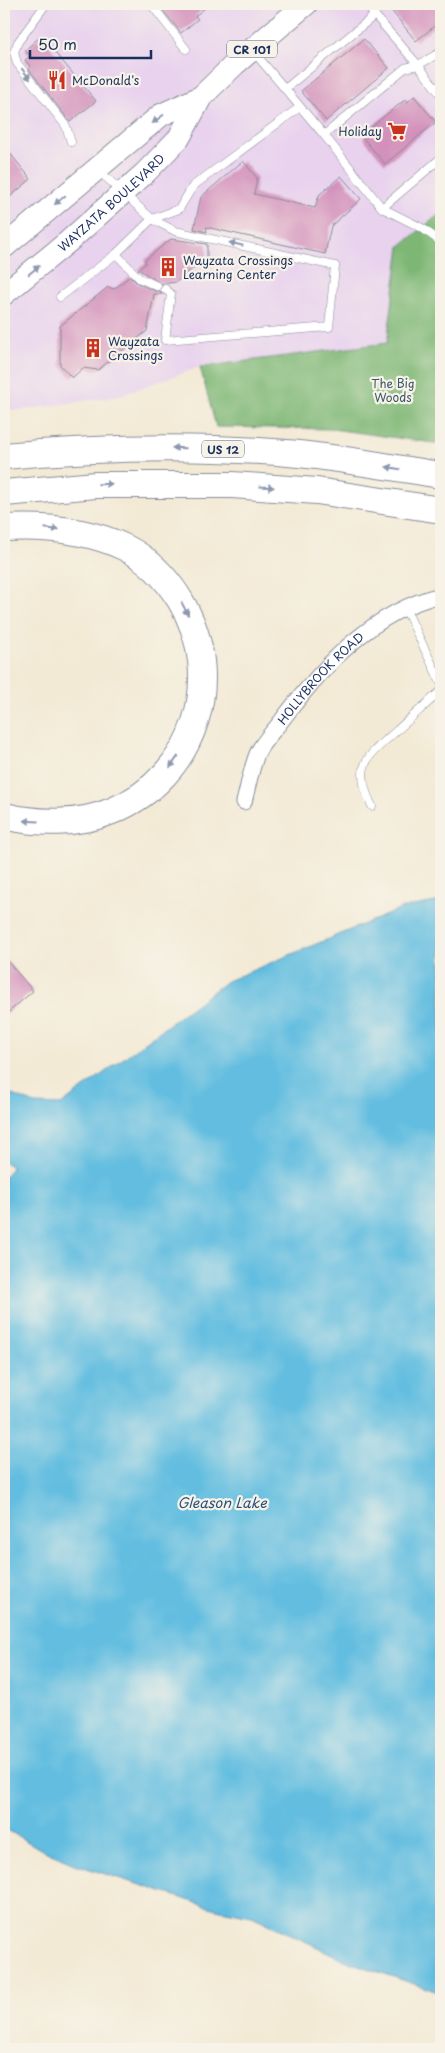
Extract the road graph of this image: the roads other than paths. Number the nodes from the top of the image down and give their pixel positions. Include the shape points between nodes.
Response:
1 (46, 4) edge
2 (150, 4) edge
3 (306, 4) edge
4 (365, 4) edge
5 (375, 15) junction
6 (186, 49) dead end
7 (252, 50) junction
8 (441, 52) edge
9 (418, 65) junction
10 (285, 89) junction
11 (441, 95) edge
12 (201, 97) junction
13 (300, 106) junction
14 (324, 135) junction
15 (71, 142) dead end
16 (441, 158) edge
17 (97, 170) junction
18 (123, 194) junction
19 (382, 208) junction
20 (152, 219) junction
21 (14, 235) edge
22 (441, 242) edge
23 (4, 247) edge
24 (116, 254) junction
25 (157, 286) dead end
26 (165, 289) dead end
27 (4, 294) edge
28 (60, 297) dead end
29 (4, 456) edge
30 (441, 475) edge
31 (4, 493) edge
32 (441, 510) edge
33 (4, 528) edge
34 (441, 595) edge
35 (405, 608) junction
36 (441, 683) edge
37 (441, 691) edge
38 (244, 802) dead end
39 (372, 806) dead end
40 (4, 816) edge

1 -> 15 lane via 14,52 17,63 66,126
2 - 6 lane
3 - 7 main road, WAYZATA BOULEVARD / CR 101
4 - 5 lane
5 - 9 lane
5 - 10 lane
7 - 10 lane
7 - 12 main road, WAYZATA BOULEVARD / CR 101
8 - 9 lane
9 - 11 lane
9 - 14 lane via 405,68
10 - 13 lane
12 -> 17 main road, WAYZATA BOULEVARD / CR 101 via 161,115
12 - 18 main road, WAYZATA BOULEVARD / CR 101 via 179,138
13 - 14 lane
13 - 20 lane via 193,186 179,209
14 - 19 lane
16 - 19 lane
17 - 18 lane
17 -> 21 main road, WAYZATA BOULEVARD / CR 101
18 - 20 lane
27 -> 18 main road, WAYZATA BOULEVARD / CR 101
19 - 22 lane via 422,228
20 - 24 lane
26 -> 20 lane via 171,294 165,340 329,327 335,266 175,231
21 - 23 main road, WAYZATA BOULEVARD
24 - 25 lane via 139,278
24 - 28 lane
30 -> 29 highway, US 12 via 300,454 243,450 117,448
31 -> 32 highway via 96,485 223,485 317,491
33 -> 40 highway via 50,528 92,536 113,542 142,559 173,589 186,610 196,633 203,680 198,712 188,741 168,770 147,792 111,812 90,818 44,822
34 - 35 street, HOLLYBROOK ROAD
35 - 36 lane
35 - 38 street, HOLLYBROOK ROAD via 365,632 308,686 257,753
37 - 39 lane via 369,756 363,770 362,787

